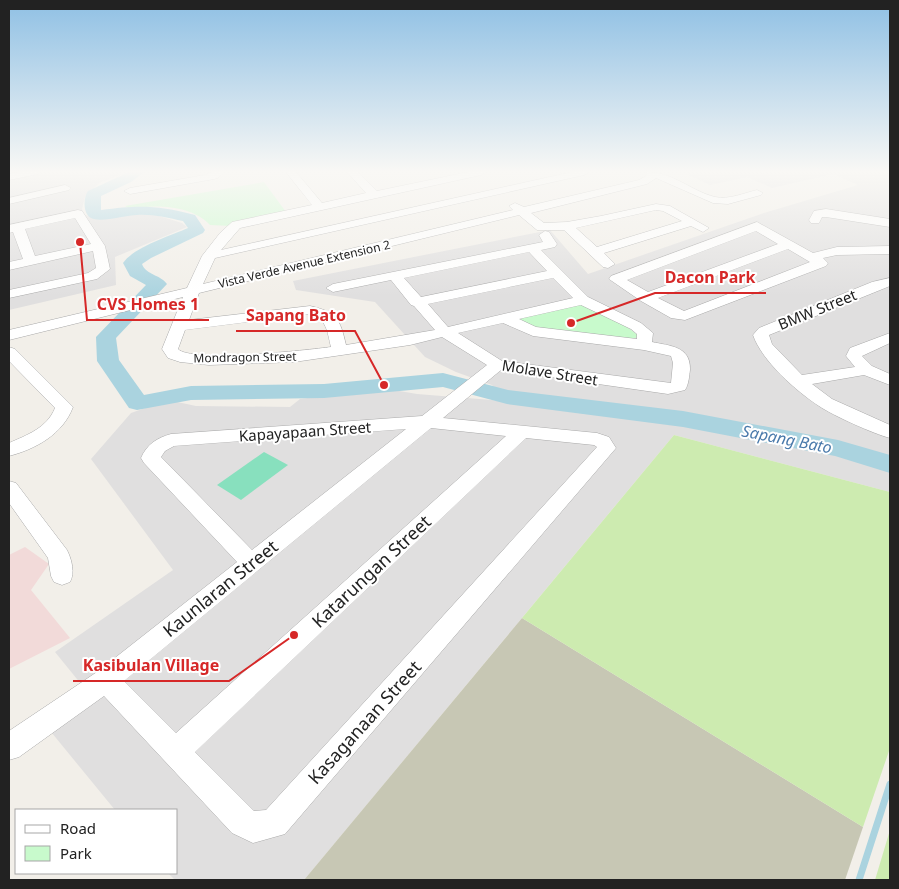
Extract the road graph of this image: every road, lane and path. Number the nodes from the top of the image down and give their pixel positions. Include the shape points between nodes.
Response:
1 (286, 213) edge
2 (398, 213) edge
3 (516, 213) edge
4 (524, 213) edge
5 (627, 213) edge
6 (676, 213) edge
7 (824, 213) edge
8 (833, 213) edge
9 (75, 214) joint
10 (815, 220) dead end
11 (890, 223) edge
12 (568, 226) junction
13 (13, 228) edge
14 (545, 235) dead end
15 (789, 244) junction
16 (99, 246) junction
17 (533, 249) junction
18 (890, 250) edge
19 (595, 252) junction
20 (210, 256) junction
21 (812, 257) junction
22 (30, 262) junction
23 (608, 264) dead end
24 (9, 266) edge
25 (556, 273) junction
26 (395, 276) junction
27 (890, 282) edge
28 (333, 288) dead end
29 (194, 290) junction
30 (9, 294) edge
31 (646, 298) junction
32 (583, 300) junction
33 (150, 301) joint
34 (416, 302) junction
35 (506, 319) junction
36 (180, 326) junction
37 (444, 332) junction
38 (9, 335) edge
39 (890, 338) edge
40 (644, 345) junction
41 (340, 350) junction
42 (9, 352) edge
43 (498, 365) junction
44 (866, 370) junction
45 (890, 380) edge
46 (798, 381) junction
47 (425, 422) junction
48 (522, 432) junction
49 (890, 432) edge
50 (607, 448) joint
51 (9, 450) edge
52 (9, 488) edge
53 (251, 563) junction
54 (62, 576) dead end
55 (106, 680) junction
56 (9, 747) edge
57 (175, 752) junction

1 - 20 street, Mondragon Street via 236,225
2 - 20 street
3 - 29 street, Vista Verde Avenue Extension 2
4 - 12 street via 538,227
5 - 12 street
6 - 19 street via 698,225
7 - 10 street via 818,214
8 - 11 street
9 - 13 street
9 - 16 street via 80,215
12 - 19 street
13 - 22 street
14 - 17 street via 551,244
15 - 21 street
15 - 31 street
15 - 31 street via 756,226 616,279
16 - 22 street
16 - 30 street via 103,270 100,273
17 - 25 street
17 - 26 street
18 - 21 street via 837,251
19 - 23 street
20 - 29 street, Mondragon Street
21 - 31 street via 821,263 686,316 676,315
22 - 24 street
25 - 32 street
25 - 34 street
26 - 28 street
26 - 34 street, Molave Street
27 - 46 street, BMW Street via 764,331 761,335 765,346
29 - 33 street, Vista Verde Avenue Extension 2
29 - 36 street, Mondragon Street
32 - 35 street, Mondragon Street
32 - 40 street via 636,326 645,333
33 - 38 street, Vista Verde Avenue Extension 2
34 - 37 street, Molave Street
35 - 37 street, Mondragon Street
35 - 40 street via 533,330
36 - 41 street via 310,310 331,318
36 - 41 street, Mondragon Street via 170,350 180,357 209,360 294,357
37 - 41 street, Mondragon Street
37 - 43 street, Molave Street
39 - 44 street via 856,351 854,356
40 - 43 street, Molave Street via 680,354 679,386 668,389
42 - 51 street via 64,407 56,422 42,435
43 - 47 street, Kaunlaran Street
44 - 45 street
44 - 46 street
46 - 49 street, BMW Street via 826,403
47 - 48 street, Kapayapaan Street
47 - 53 street, Kaunlaran Street
47 - 53 street, Kapayapaan Street via 171,440 152,452 151,458
48 - 50 street, Kapayapaan Street via 597,439
48 - 57 street, Katarungan Street
50 - 57 street, Kasaganaan Street via 274,822 253,828 243,822
52 - 54 street via 59,556
53 - 55 street, Kaunlaran Street
55 - 56 street, Kaunlaran Street
55 - 57 street, Kasaganaan Street

